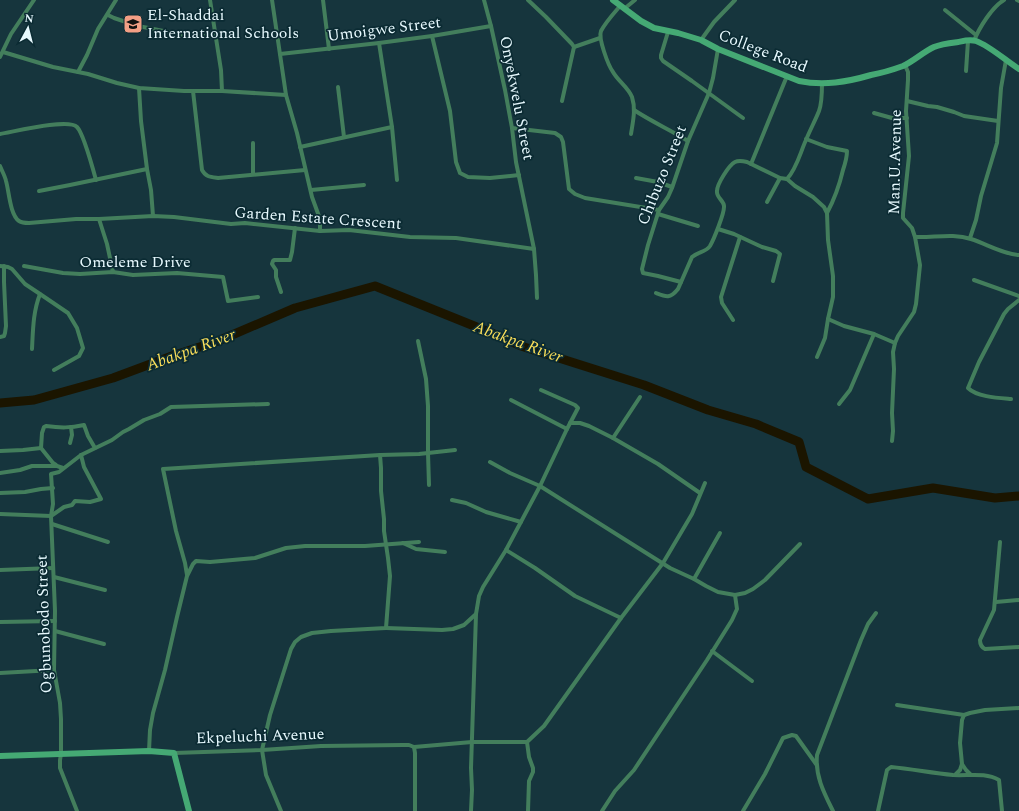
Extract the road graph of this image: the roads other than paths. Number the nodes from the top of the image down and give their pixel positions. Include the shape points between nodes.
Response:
1 (34, 0) edge
2 (116, 0) edge
3 (210, 0) edge
4 (272, 0) edge
5 (324, 0) edge
6 (484, 0) edge
7 (528, 0) edge
8 (613, 0) edge
9 (635, 0) edge
10 (736, 0) edge
11 (1004, 0) edge
12 (622, 7) junction
13 (945, 10) dead end
14 (108, 15) junction
15 (491, 26) junction
16 (668, 32) junction
17 (432, 36) junction
18 (216, 37) junction
19 (600, 38) junction
20 (973, 39) junction
21 (701, 40) junction
22 (379, 44) junction
23 (574, 48) junction
24 (329, 49) junction
25 (718, 49) junction
26 (3, 52) junction
27 (280, 54) junction
28 (0, 57) edge
29 (1006, 60) junction
30 (905, 65) junction
31 (1019, 69) edge
32 (966, 71) dead end
33 (78, 72) junction
34 (787, 76) junction
35 (822, 83) junction
36 (338, 87) dead end
37 (139, 88) junction
38 (193, 91) junction
39 (222, 91) junction
40 (708, 92) junction
41 (286, 96) junction
42 (562, 101) dead end
43 (907, 101) junction
44 (634, 110) junction
45 (874, 113) dead end
46 (743, 118) dead end
47 (907, 118) junction
48 (998, 121) junction
49 (392, 127) junction
50 (512, 128) junction
51 (0, 134) edge
52 (631, 134) dead end
53 (344, 137) junction
54 (806, 139) junction
55 (688, 141) junction
56 (253, 143) dead end
57 (300, 147) junction
58 (751, 164) junction
59 (0, 166) edge
60 (148, 170) junction
61 (305, 170) junction
62 (253, 174) junction
63 (519, 175) junction
64 (636, 178) dead end
65 (780, 178) junction
66 (788, 179) junction
67 (96, 180) junction
68 (397, 180) dead end
69 (364, 185) dead end
70 (672, 187) junction
71 (310, 190) junction
72 (39, 191) dead end
73 (767, 202) dead end
74 (659, 212) junction
75 (827, 212) junction
76 (153, 216) junction
77 (99, 219) junction
78 (698, 226) dead end
79 (295, 228) junction
80 (718, 229) junction
81 (320, 231) junction
82 (740, 237) junction
83 (915, 237) junction
84 (970, 238) junction
85 (534, 250) junction
86 (1019, 255) edge
87 (2, 266) edge
88 (24, 266) dead end
89 (113, 272) junction
90 (974, 280) dead end
91 (773, 281) dead end
92 (681, 282) junction
93 (281, 292) dead end
94 (656, 293) dead end
95 (40, 294) junction
96 (1019, 296) edge
97 (258, 297) dead end
98 (537, 298) dead end
99 (1019, 300) edge
100 (0, 302) edge
101 (5, 302) junction
102 (828, 319) junction
103 (733, 320) dead end
104 (874, 334) junction
105 (0, 337) edge
106 (418, 341) dead end
107 (895, 343) junction
108 (32, 348) dead end
109 (817, 357) dead end
110 (54, 370) dead end
111 (541, 390) dead end
112 (640, 397) dead end
113 (1011, 399) dead end
114 (511, 400) dead end
115 (268, 404) dead end
116 (840, 404) dead end
117 (570, 423) junction
118 (71, 427) junction
119 (567, 429) junction
120 (613, 438) junction
121 (892, 442) dead end
122 (70, 443) dead end
123 (41, 448) junction
124 (95, 448) junction
125 (454, 450) dead end
126 (0, 451) edge
127 (428, 453) junction
128 (81, 455) junction
129 (380, 455) junction
130 (490, 462) dead end
131 (57, 466) junction
132 (63, 468) junction
133 (0, 473) edge
134 (705, 483) dead end
135 (429, 486) dead end
136 (540, 486) junction
137 (53, 488) junction
138 (700, 492) junction
139 (0, 493) edge
140 (452, 500) dead end
141 (0, 514) edge
142 (51, 516) junction
143 (521, 522) junction
144 (52, 524) junction
145 (720, 533) dead end
146 (108, 542) dead end
147 (419, 542) dead end
148 (1000, 542) dead end
149 (403, 543) junction
150 (386, 544) junction
151 (800, 544) dead end
152 (506, 550) junction
153 (445, 552) dead end
154 (663, 563) junction
155 (53, 568) junction
156 (0, 570) edge
157 (187, 576) junction
158 (54, 577) junction
159 (694, 579) junction
160 (105, 590) dead end
161 (736, 595) junction
162 (1019, 600) edge
163 (996, 602) junction
164 (876, 612) dead end
165 (476, 614) junction
166 (621, 618) junction
167 (55, 621) junction
168 (0, 622) edge
169 (386, 628) junction
170 (55, 631) junction
171 (104, 644) dead end
172 (1019, 647) edge
173 (712, 651) junction
174 (54, 670) junction
175 (0, 673) edge
176 (752, 681) dead end
177 (897, 705) dead end
178 (1019, 708) edge
179 (964, 715) junction
180 (472, 742) junction
181 (527, 742) junction
182 (414, 747) junction
183 (262, 750) junction
184 (149, 751) junction
185 (174, 753) junction
186 (61, 754) junction
187 (0, 756) edge
188 (962, 764) junction
189 (816, 765) junction
190 (955, 775) junction
191 (971, 775) junction
192 (77, 811) edge
193 (189, 811) edge
194 (281, 811) edge
195 (415, 811) edge
196 (471, 811) edge
197 (528, 811) edge
198 (602, 811) edge
199 (742, 811) edge
200 (833, 811) edge
201 (878, 811) edge
202 (1002, 811) edge

1 - 26 street via 11,34
2 - 14 street
3 - 18 street
4 - 27 street
5 - 24 street
6 - 15 street, Onyekwelu Street
7 - 23 street
8 - 12 main road, College Road
9 - 12 street
10 - 21 street via 714,22
11 - 20 street via 994,9
12 - 16 main road, College Road via 648,26
12 - 19 street via 601,32
13 - 20 street
14 - 18 street via 138,26 184,35
14 - 33 street via 98,29
15 - 17 street, Umoigwe Street
15 - 50 street, Onyekwelu Street
16 - 21 main road, College Road
16 - 40 street via 661,55 663,61
17 - 22 street, Umoigwe Street
17 - 63 street via 448,99 456,162 460,174 483,178
18 - 39 street
19 - 23 street
19 - 44 street via 609,66 630,92
20 - 29 main road
20 - 30 main road, College Road via 934,47
20 - 32 street
21 - 25 main road, College Road
22 - 24 street, Umoigwe Street
22 - 49 street
23 - 42 street
24 - 27 street, Umoigwe Street
25 - 34 main road, College Road
25 - 40 street, Chibuzo Street
26 - 28 street
26 - 33 street
27 - 41 street
29 - 31 main road
29 - 48 street
30 - 35 main road, College Road via 852,80
30 - 43 street, Man.U.Avenue via 908,72
33 - 37 street
34 - 35 main road, College Road via 810,83
34 - 58 street
35 - 54 street via 819,111
36 - 53 street
37 - 38 street
37 - 60 street
38 - 39 street
38 - 62 street via 204,174 218,178
39 - 41 street
40 - 46 street
40 - 55 street, Chibuzo Street
41 - 57 street
43 - 47 street, Man.U.Avenue
43 - 48 street via 964,116
44 - 52 street
44 - 55 street
45 - 47 street via 892,118
47 - 83 street, Man.U.Avenue via 909,156 903,218 912,228
48 - 84 street via 996,143
49 - 53 street
49 - 68 street
50 - 63 street, Onyekwelu Street
50 - 74 street via 556,133 561,136 569,189 575,194
51 - 67 street via 73,124 78,128
53 - 57 street
54 - 66 street
54 - 75 street via 847,151 835,199
55 - 70 street, Chibuzo Street
56 - 62 street
57 - 61 street
58 - 65 street
58 - 80 street via 742,160 735,162 718,186 716,192 724,203
59 - 77 street, Garden Estate Crescent via 6,179 10,204 19,221 28,223
60 - 67 street
60 - 76 street
61 - 62 street
61 - 71 street
63 - 85 street, Onyekwelu Street
64 - 70 street
65 - 66 street
65 - 73 street
66 - 75 street via 794,186 813,197
67 - 72 street
69 - 71 street
70 - 74 street, Chibuzo Street
71 - 81 street via 320,219
74 - 78 street
74 - 92 street, Chibuzo Street via 648,245 643,273
75 - 102 street via 834,297
76 - 77 street, Garden Estate Crescent
76 - 79 street, Garden Estate Crescent
77 - 89 street
79 - 81 street, Garden Estate Crescent
79 - 93 street via 290,260 272,262
80 - 82 street
80 - 92 street via 707,250 692,257
81 - 85 street, Garden Estate Crescent via 349,230 410,238 456,238
82 - 91 street via 780,254
82 - 103 street via 721,297
83 - 84 street
83 - 107 street, Man.U.Avenue via 920,265 916,304 914,312
84 - 86 street
85 - 98 street, Onyekwelu Street
87 - 95 street via 12,269
87 - 101 street
88 - 89 street, Omeleme Drive via 63,273
89 - 97 street, Omeleme Drive via 223,276 228,302
90 - 96 street
92 - 94 street via 671,296
95 - 108 street via 34,316
95 - 110 street via 68,313 77,328 83,348 79,356
99 - 113 street via 1004,314 968,388 983,395
100 - 101 street
101 - 105 street via 6,331 4,336
102 - 104 street
102 - 109 street via 825,338
104 - 107 street
104 - 116 street via 850,390
106 - 127 street via 426,379
107 - 121 street, Man.U.Avenue
111 - 117 street via 578,407
112 - 120 street
114 - 119 street
115 - 124 street via 170,407
117 - 119 street
117 - 120 street via 590,426
118 - 122 street
118 - 123 street via 43,428
118 - 124 street via 84,425
119 - 136 street
120 - 138 street
123 - 126 street
123 - 131 street
124 - 128 street
125 - 127 street
127 - 129 street
127 - 135 street
128 - 132 street
128 - 142 street via 84,467 101,499 90,502 75,501
129 - 150 street
129 - 157 street via 163,469
130 - 136 street
131 - 132 street
131 - 133 street via 32,466
132 - 137 street, Ogbunobodo Street via 51,474
134 - 138 street
136 - 143 street
136 - 154 street
137 - 139 street
137 - 142 street, Ogbunobodo Street
138 - 154 street via 692,514
140 - 143 street
141 - 142 street
142 - 144 street, Ogbunobodo Street
143 - 152 street
144 - 146 street
144 - 155 street, Ogbunobodo Street
145 - 159 street
147 - 149 street
148 - 163 street
149 - 150 street
149 - 153 street via 416,549
150 - 157 street via 306,546 286,548 255,558 196,562 192,564
150 - 169 street via 390,576
151 - 161 street via 765,580 745,593
152 - 165 street via 483,587
152 - 166 street via 575,596
154 - 159 street
154 - 166 street
155 - 156 street
155 - 158 street, Ogbunobodo Street
157 - 184 street via 153,713
158 - 160 street
158 - 167 street, Ogbunobodo Street
159 - 161 street via 718,592
161 - 173 street via 735,614
162 - 163 street
163 - 172 street via 980,643 985,649
164 - 189 street via 861,640 820,744
165 - 169 street via 464,625 453,629
165 - 180 street
166 - 181 street via 544,726
167 - 168 street
167 - 170 street, Ogbunobodo Street
169 - 183 street via 312,633 295,642 270,715
170 - 171 street
170 - 174 street, Ogbunobodo Street
173 - 176 street
173 - 198 street via 634,770 615,791
174 - 175 street
174 - 186 street, Ogbunobodo Street via 60,703
177 - 179 street
178 - 179 street via 985,710
179 - 188 street via 960,743
180 - 181 street, Ekpeluchi Avenue
180 - 182 street, Ekpeluchi Avenue
180 - 196 street
181 - 197 street via 533,768 529,781
182 - 183 street, Ekpeluchi Avenue via 321,746
182 - 195 street
183 - 185 street, Ekpeluchi Avenue
183 - 194 street via 266,775
184 - 185 main road, Ekpeluchi Avenue
184 - 186 main road, Ekpeluchi Avenue
185 - 193 main road
186 - 187 main road, Ekpeluchi Avenue
186 - 192 street, Ogbunobodo Street via 60,768
188 - 190 street
188 - 191 street
189 - 199 street via 796,736 783,738
189 - 200 street via 820,783
190 - 191 street
190 - 201 street via 891,767 887,770
191 - 202 street via 983,775 999,780

